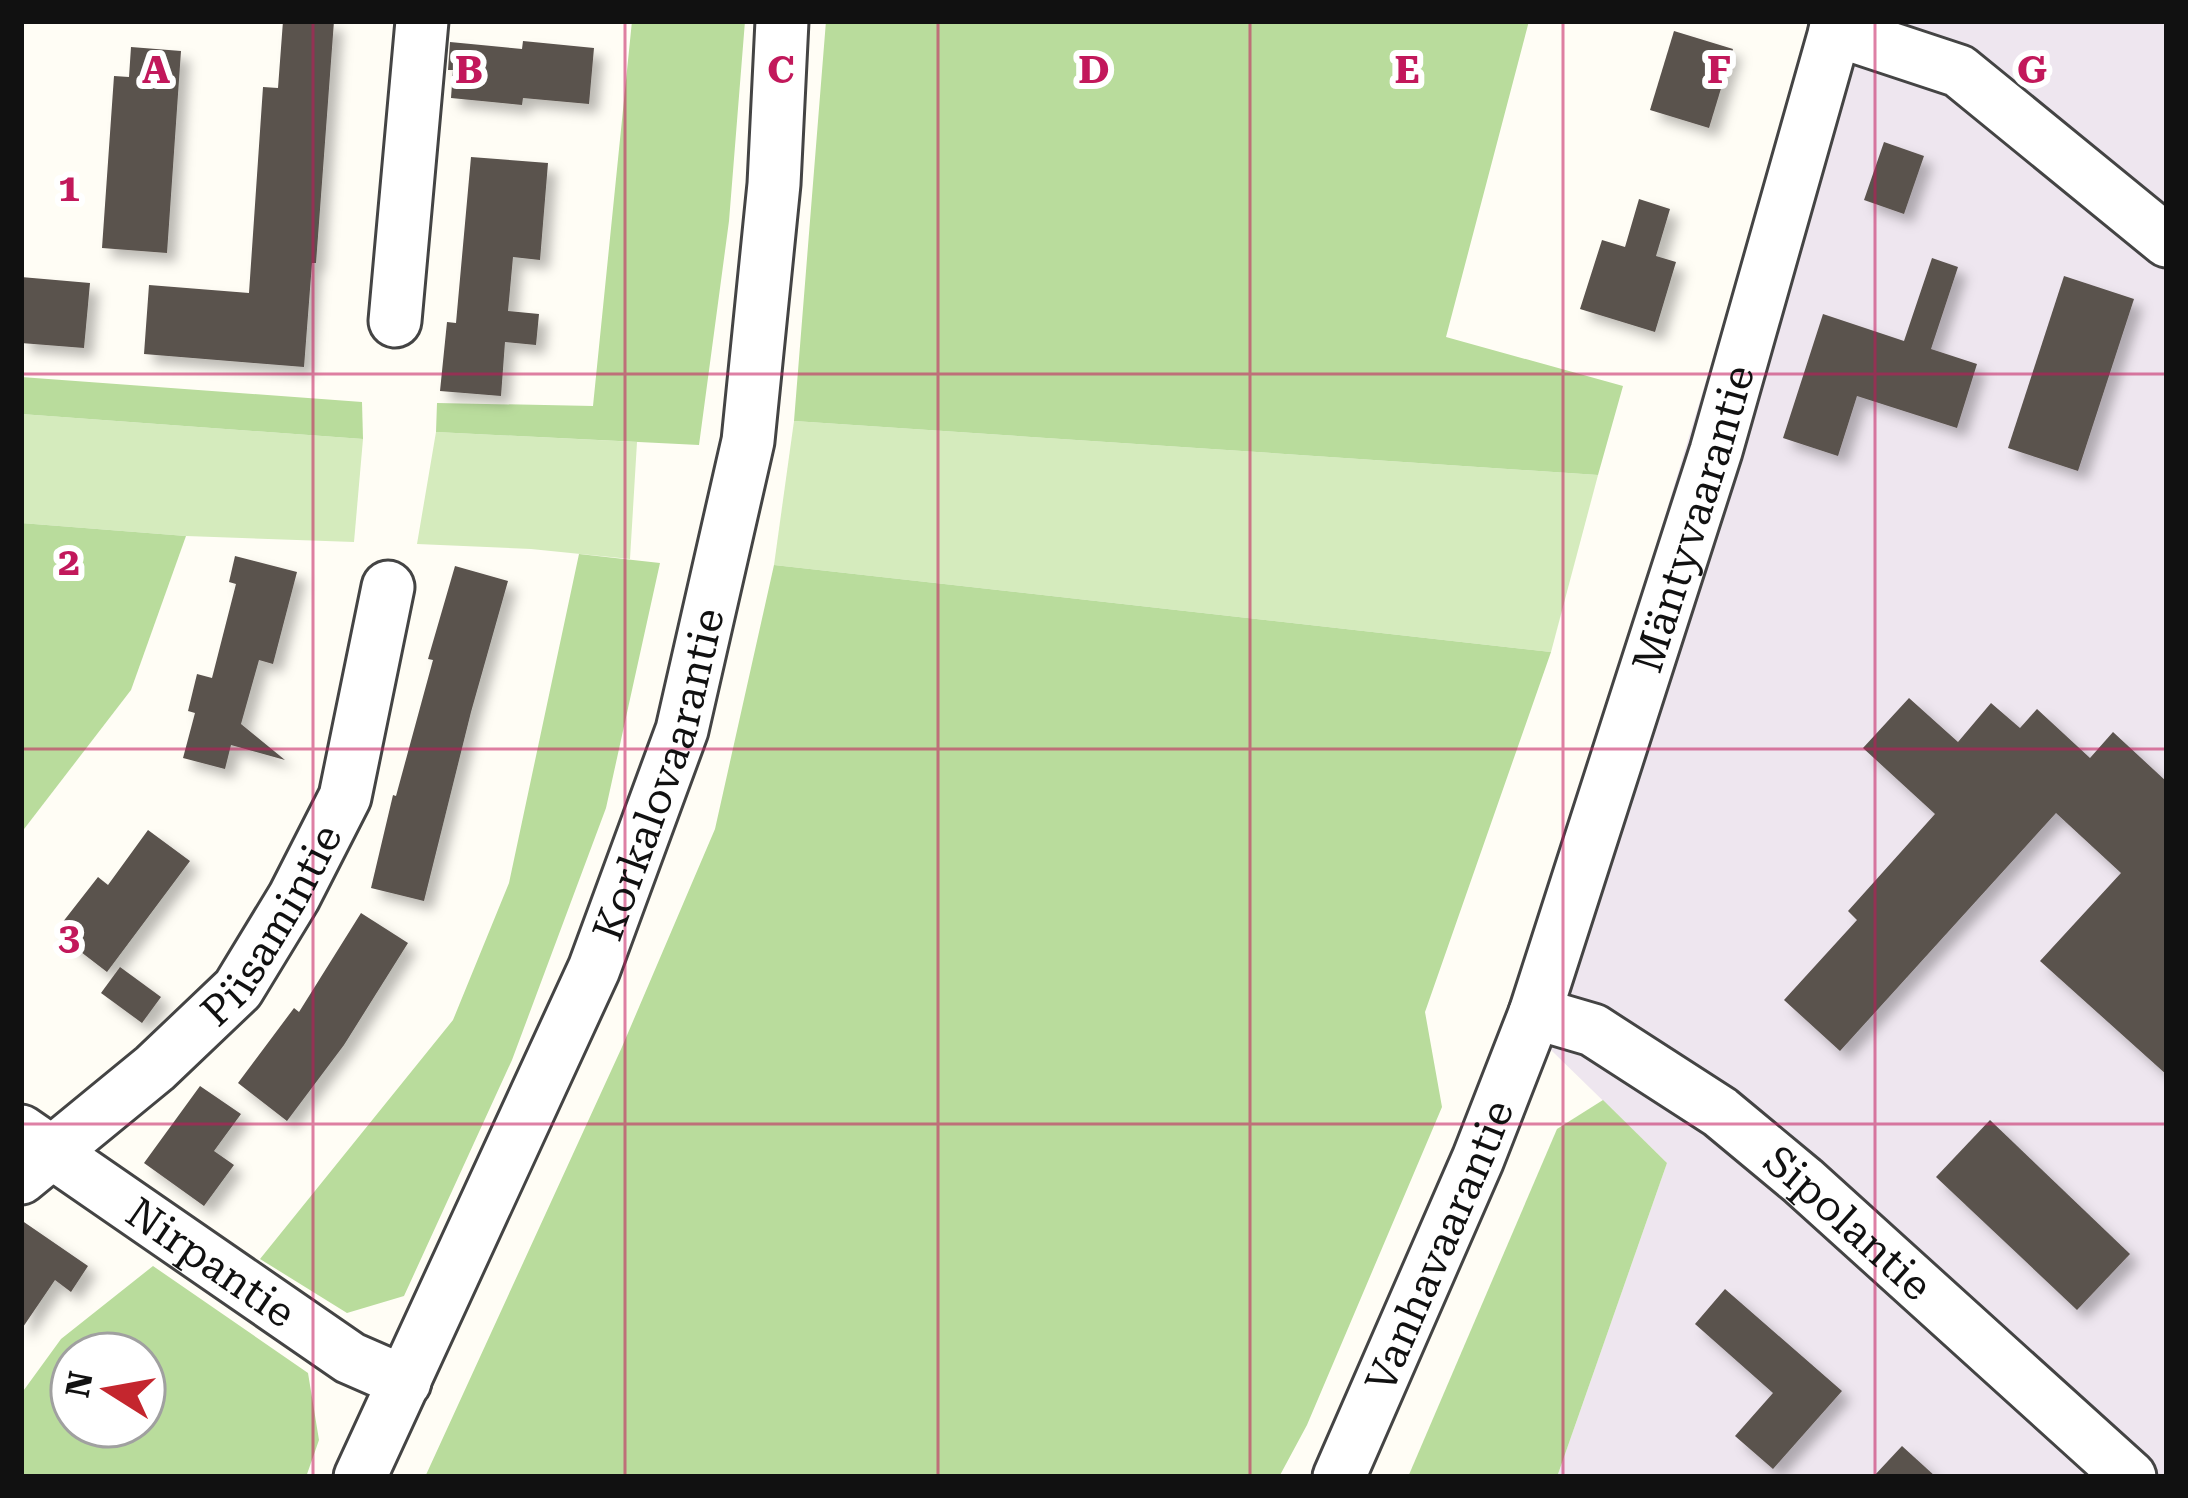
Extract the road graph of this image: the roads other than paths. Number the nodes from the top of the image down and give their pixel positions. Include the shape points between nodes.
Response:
1 (422, 21) edge
2 (782, 21) edge
3 (1836, 26) edge
4 (2167, 242) edge
5 (395, 321) dead end
6 (388, 587) dead end
7 (1534, 1012) junction
8 (32, 1154) edge
9 (405, 1382) junction
10 (360, 1477) edge
11 (1339, 1477) edge
12 (2131, 1477) edge

1 - 5 street
2 - 9 street, Korkalovaarantie via 748,441 682,730 593,969
3 - 4 street via 1959,71
3 - 7 street, Mäntyvaarantie via 1716,451
6 - 8 street, Piisamintie via 345,797 238,989 155,1068
7 - 11 street, Vanhavaarantie
7 - 12 street, Sipolantie via 1593,1030 1720,1112
8 - 9 street, Nirpantie via 350,1358
9 - 10 street, Korkalovaarantie

